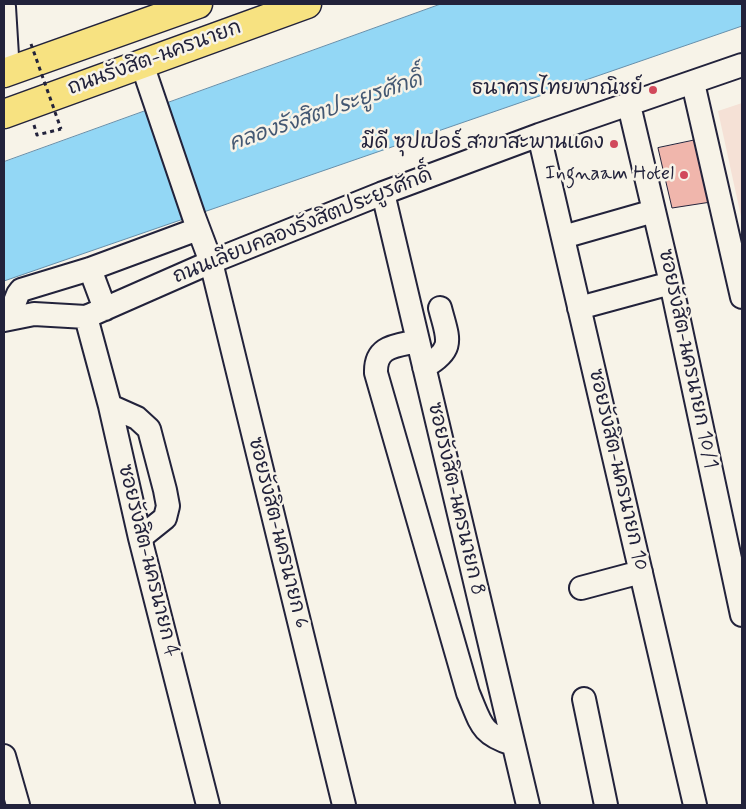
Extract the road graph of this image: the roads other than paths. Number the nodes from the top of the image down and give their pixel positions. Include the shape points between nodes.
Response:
1 (198, 4) edge
2 (307, 4) edge
3 (4, 7) edge
4 (142, 64) junction
5 (742, 66) edge
6 (6, 73) edge
7 (693, 83) junction
8 (629, 104) junction
9 (4, 114) edge
10 (539, 135) junction
11 (383, 193) junction
12 (654, 211) junction
13 (196, 223) junction
14 (563, 237) junction
15 (737, 252) edge
16 (211, 262) junction
17 (90, 268) junction
18 (671, 283) junction
19 (742, 297) edge
20 (440, 308) dead end
21 (579, 308) junction
22 (96, 313) junction
23 (6, 320) edge
24 (418, 341) junction
25 (424, 367) junction
26 (110, 406) junction
27 (140, 538) junction
28 (641, 572) junction
29 (581, 588) dead end
30 (742, 615) edge
31 (584, 700) dead end
32 (513, 744) junction
33 (4, 756) edge
34 (18, 805) edge
35 (208, 805) edge
36 (344, 805) edge
37 (528, 805) edge
38 (606, 805) edge
39 (695, 805) edge

1 - 6 main road, ถนนรังสิต-นครนายก
2 - 4 main road, ถนนรังสิต-นครนายก
3 - 6 street
4 - 9 main road, ถนนรังสิต-นครนายก
4 - 13 street, ซอยรังสิต-นครนายก 6
5 - 7 street, ถนนเลียบคลองรังสิตประยูรศักดิ์
7 - 8 street, ถนนเลียบคลองรังสิตประยูรศักดิ์
7 - 15 street
8 - 10 street, ถนนเลียบคลองรังสิตประยูรศักดิ์
8 - 12 street, ซอยรังสิต-นครนายก 10/1
10 - 11 street, ถนนเลียบคลองรังสิตประยูรศักดิ์
10 - 14 street, ซอยรังสิต-นครนายก 10
11 - 16 street, ถนนเลียบคลองรังสิตประยูรศักดิ์
11 - 24 street, ซอยรังสิต-นครนายก 8
12 - 14 street
12 - 18 street, ซอยรังสิต-นครนายก 10/1
13 - 16 street, ซอยรังสิต-นครนายก 6
13 - 17 street
14 - 21 street, ซอยรังสิต-นครนายก 10
15 - 19 street
16 - 22 street, ถนนเลียบคลองรังสิตประยูรศักดิ์
16 - 36 street, ซอยรังสิต-นครนายก 6
17 - 22 street, ซอยรังสิต-นครนายก 4
17 - 23 street via 21,290
18 - 21 street
18 - 30 street, ซอยรังสิต-นครนายก 10/1
20 - 25 street via 448,343 438,359
21 - 28 street, ซอยรังสิต-นครนายก 10
22 - 23 street, ถนนเลียบคลองรังสิตประยูรศักดิ์ via 34,314
22 - 26 street, ซอยรังสิต-นครนายก 4
24 - 25 street, ซอยรังสิต-นครนายก 8
24 - 32 street via 379,354 376,373 468,693 489,734
25 - 32 street, ซอยรังสิต-นครนายก 8
26 - 27 street, ซอยรังสิต-นครนายก 4
26 - 27 street via 138,418 149,429 166,490 166,518
27 - 35 street, ซอยรังสิต-นครนายก 4
28 - 29 street
28 - 39 street, ซอยรังสิต-นครนายก 10
31 - 38 street
32 - 37 street, ซอยรังสิต-นครนายก 8
33 - 34 street

